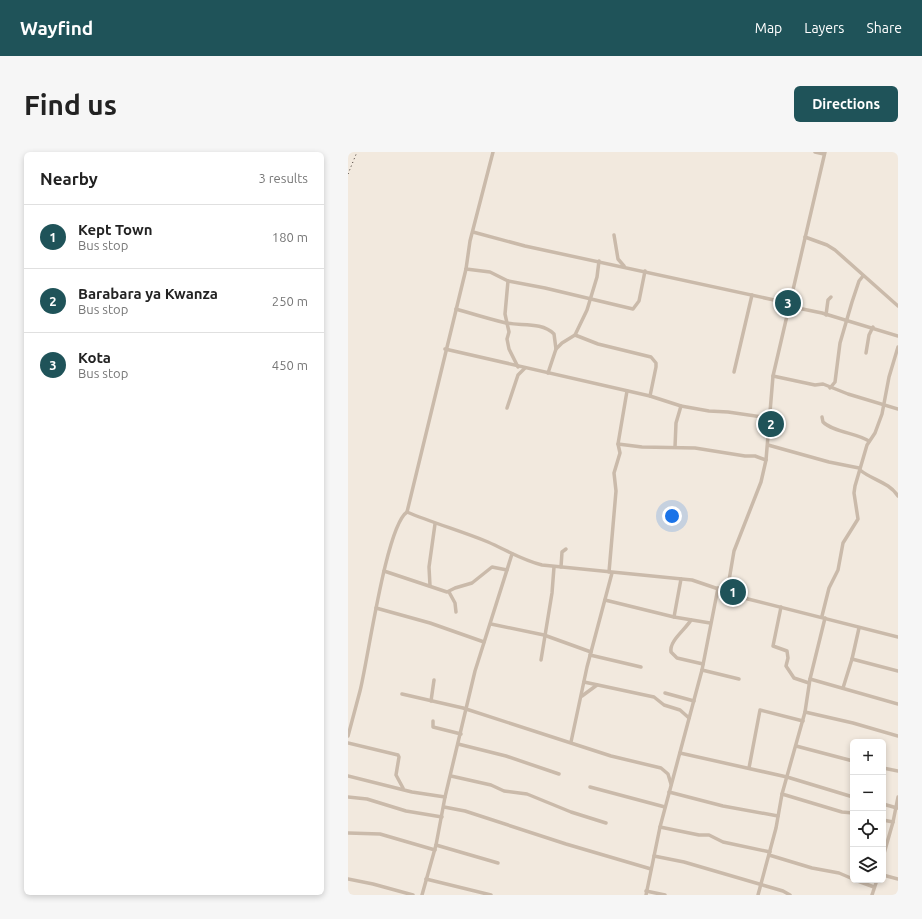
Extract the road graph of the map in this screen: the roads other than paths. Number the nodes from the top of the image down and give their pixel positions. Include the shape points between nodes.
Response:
1 (493, 152) edge
2 (815, 152) edge
3 (824, 153) edge
4 (473, 232) junction
5 (614, 235) dead end
6 (805, 238) junction
7 (599, 261) junction
8 (625, 267) junction
9 (466, 269) junction
10 (644, 271) junction
11 (863, 276) junction
12 (508, 281) junction
13 (752, 295) junction
14 (831, 297) dead end
15 (590, 300) junction
16 (788, 305) junction
17 (898, 306) edge
18 (456, 309) junction
19 (826, 315) junction
20 (847, 321) junction
21 (507, 323) junction
22 (873, 327) junction
23 (574, 335) junction
24 (898, 336) edge
25 (898, 347) edge
26 (445, 349) junction
27 (556, 349) junction
28 (866, 353) dead end
29 (517, 366) junction
30 (525, 368) junction
31 (734, 372) dead end
32 (548, 373) junction
33 (518, 375) junction
34 (773, 376) junction
35 (830, 388) junction
36 (626, 391) junction
37 (650, 396) junction
38 (884, 404) junction
39 (681, 406) junction
40 (507, 408) dead end
41 (898, 409) edge
42 (822, 417) dead end
43 (770, 418) junction
44 (869, 441) junction
45 (618, 444) junction
46 (768, 445) junction
47 (675, 447) junction
48 (766, 460) junction
49 (860, 469) junction
50 (898, 496) edge
51 (407, 512) junction
52 (435, 524) junction
53 (566, 549) dead end
54 (512, 554) junction
55 (554, 566) junction
56 (561, 567) junction
57 (507, 570) junction
58 (384, 571) junction
59 (610, 573) junction
60 (681, 580) junction
61 (430, 586) junction
62 (718, 588) junction
63 (449, 592) junction
64 (727, 592) junction
65 (605, 600) junction
66 (781, 607) junction
67 (376, 608) junction
68 (456, 612) dead end
69 (674, 617) junction
70 (824, 617) junction
71 (691, 620) junction
72 (448, 623) dead end
73 (710, 623) junction
74 (491, 624) junction
75 (859, 628) junction
76 (446, 629) junction
77 (544, 635) junction
78 (898, 637) edge
79 (484, 642) junction
80 (590, 654) junction
81 (852, 659) junction
82 (541, 660) dead end
83 (702, 664) junction
84 (641, 667) dead end
85 (702, 670) junction
86 (898, 671) edge
87 (739, 679) dead end
88 (434, 680) dead end
89 (810, 681) junction
90 (584, 682) junction
91 (597, 685) junction
92 (843, 688) junction
93 (665, 693) dead end
94 (402, 694) dead end
95 (582, 696) junction
96 (431, 701) junction
97 (694, 701) junction
98 (898, 704) edge
99 (466, 710) junction
100 (805, 712) junction
101 (689, 718) junction
102 (433, 721) dead end
103 (803, 721) junction
104 (461, 734) junction
105 (348, 736) edge
106 (898, 736) edge
107 (572, 742) junction
108 (348, 743) edge
109 (458, 744) junction
110 (796, 746) junction
111 (680, 753) junction
112 (850, 760) edge
113 (749, 768) junction
114 (886, 769) edge
115 (898, 771) edge
116 (559, 774) dead end
117 (348, 776) edge
118 (451, 776) junction
119 (787, 777) junction
120 (672, 785) junction
121 (590, 787) dead end
122 (404, 789) junction
123 (669, 792) junction
124 (782, 794) junction
125 (850, 796) edge
126 (348, 797) edge
127 (445, 797) junction
128 (898, 797) edge
129 (886, 805) edge
130 (444, 807) junction
131 (665, 807) junction
132 (897, 808) junction
133 (850, 813) edge
134 (897, 814) edge
135 (778, 816) junction
136 (442, 817) junction
137 (886, 821) edge
138 (893, 822) junction
139 (606, 823) dead end
140 (660, 827) junction
141 (348, 833) edge
142 (436, 845) junction
143 (886, 847) edge
144 (435, 850) junction
145 (770, 853) junction
146 (654, 856) junction
147 (498, 863) dead end
148 (652, 869) junction
149 (886, 876) edge
150 (850, 878) edge
151 (348, 879) edge
152 (426, 879) junction
153 (898, 879) edge
154 (863, 883) edge
155 (876, 883) edge
156 (760, 885) junction
157 (874, 887) junction
158 (646, 893) edge
159 (413, 895) edge
160 (422, 895) edge
161 (491, 895) edge
162 (665, 895) edge
163 (758, 895) edge
164 (790, 895) edge
165 (872, 895) edge

1 - 4 street
2 - 3 street
3 - 6 street
4 - 7 street
4 - 9 street
5 - 8 street via 618,259
6 - 11 street via 835,250
6 - 16 street
7 - 8 street
7 - 15 street
8 - 10 street
9 - 12 street via 490,272
9 - 18 street
10 - 13 street
10 - 15 street via 639,302 635,308 628,309
11 - 17 street
11 - 20 street via 859,281
12 - 15 street
12 - 21 street via 505,314
13 - 16 street
13 - 31 street
14 - 19 street via 828,300
15 - 23 street
16 - 19 street
16 - 34 street
18 - 21 street
18 - 26 street
19 - 20 street
20 - 22 street
20 - 35 street via 840,343 835,382
21 - 27 street via 531,325 550,331 554,334
21 - 29 street via 509,349
22 - 24 street
22 - 28 street
23 - 27 street
23 - 37 street via 651,358 656,366
25 - 38 street via 891,366
26 - 29 street
26 - 51 street
27 - 32 street
29 - 30 street
29 - 33 street
30 - 32 street
30 - 33 street
32 - 36 street
33 - 40 street
34 - 35 street via 823,384
34 - 43 street
35 - 38 street
36 - 37 street
36 - 45 street
37 - 39 street
38 - 41 street
38 - 44 street via 878,426
39 - 43 street via 709,412
39 - 47 street via 676,423
42 - 44 street via 823,422 829,427
43 - 46 street
44 - 49 street
45 - 47 street via 642,448
45 - 59 street via 620,451 614,473 616,491
46 - 48 street
46 - 49 street
47 - 48 street via 755,456
48 - 64 street via 761,482 734,551
49 - 50 street via 889,486
49 - 70 street via 854,492 858,518 844,543
51 - 52 street
51 - 58 street via 402,515 397,526
52 - 54 street via 489,542
52 - 61 street via 429,567
53 - 56 street via 562,552
54 - 55 street via 532,563
54 - 57 street
55 - 56 street
55 - 77 street via 552,594
56 - 59 street
57 - 63 street via 492,567 472,583
57 - 74 street
58 - 61 street
58 - 67 street
59 - 60 street
59 - 65 street
60 - 62 street via 692,580
60 - 69 street
61 - 63 street
62 - 64 street
62 - 73 street
63 - 68 street via 456,603
64 - 66 street
65 - 69 street
65 - 80 street
66 - 70 street
66 - 89 street via 773,646 787,651 786,666 792,675
67 - 76 street
67 - 105 street via 360,692
69 - 71 street
70 - 75 street
70 - 89 street
71 - 73 street
71 - 83 street via 672,643 671,652 677,658
72 - 76 street
73 - 83 street
74 - 77 street
74 - 79 street
75 - 78 street
75 - 81 street
76 - 79 street
77 - 80 street via 575,645
77 - 82 street
79 - 99 street
80 - 84 street
80 - 90 street
81 - 86 street
81 - 92 street
83 - 85 street
85 - 87 street
85 - 97 street
88 - 96 street
89 - 92 street
89 - 100 street
90 - 91 street
90 - 95 street
91 - 95 street
91 - 101 street via 654,697 664,705 680,710
92 - 98 street
93 - 97 street
94 - 96 street
95 - 107 street
96 - 99 street
97 - 101 street
99 - 104 street
99 - 107 street
100 - 103 street
100 - 106 street
101 - 111 street
102 - 104 street via 432,727
103 - 110 street
103 - 113 street via 760,710
104 - 109 street
107 - 120 street via 611,756 661,768 668,774
108 - 122 street via 398,755 397,778
109 - 116 street via 506,756
109 - 118 street
110 - 112 street
110 - 119 street
111 - 113 street
111 - 120 street
113 - 119 street
114 - 115 street
117 - 122 street
118 - 127 street
118 - 139 street via 491,785 504,791 527,794
119 - 124 street
119 - 125 street
120 - 123 street
121 - 131 street
122 - 127 street
123 - 131 street
123 - 135 street via 723,806
124 - 133 street
124 - 135 street
126 - 136 street
127 - 130 street
128 - 132 street
129 - 132 street
130 - 136 street
130 - 148 street via 469,812
131 - 140 street
132 - 134 street
134 - 138 street
135 - 145 street
136 - 142 street
137 - 138 street
138 - 143 street
140 - 145 street via 709,835 723,842
140 - 146 street
141 - 144 street via 380,834
142 - 144 street
142 - 147 street
144 - 152 street
145 - 150 street
145 - 156 street
146 - 148 street
146 - 156 street via 684,862
148 - 158 street
149 - 153 street
151 - 159 street
152 - 160 street
152 - 161 street
154 - 157 street
155 - 157 street
156 - 163 street
156 - 164 street
157 - 165 street
158 - 162 street

